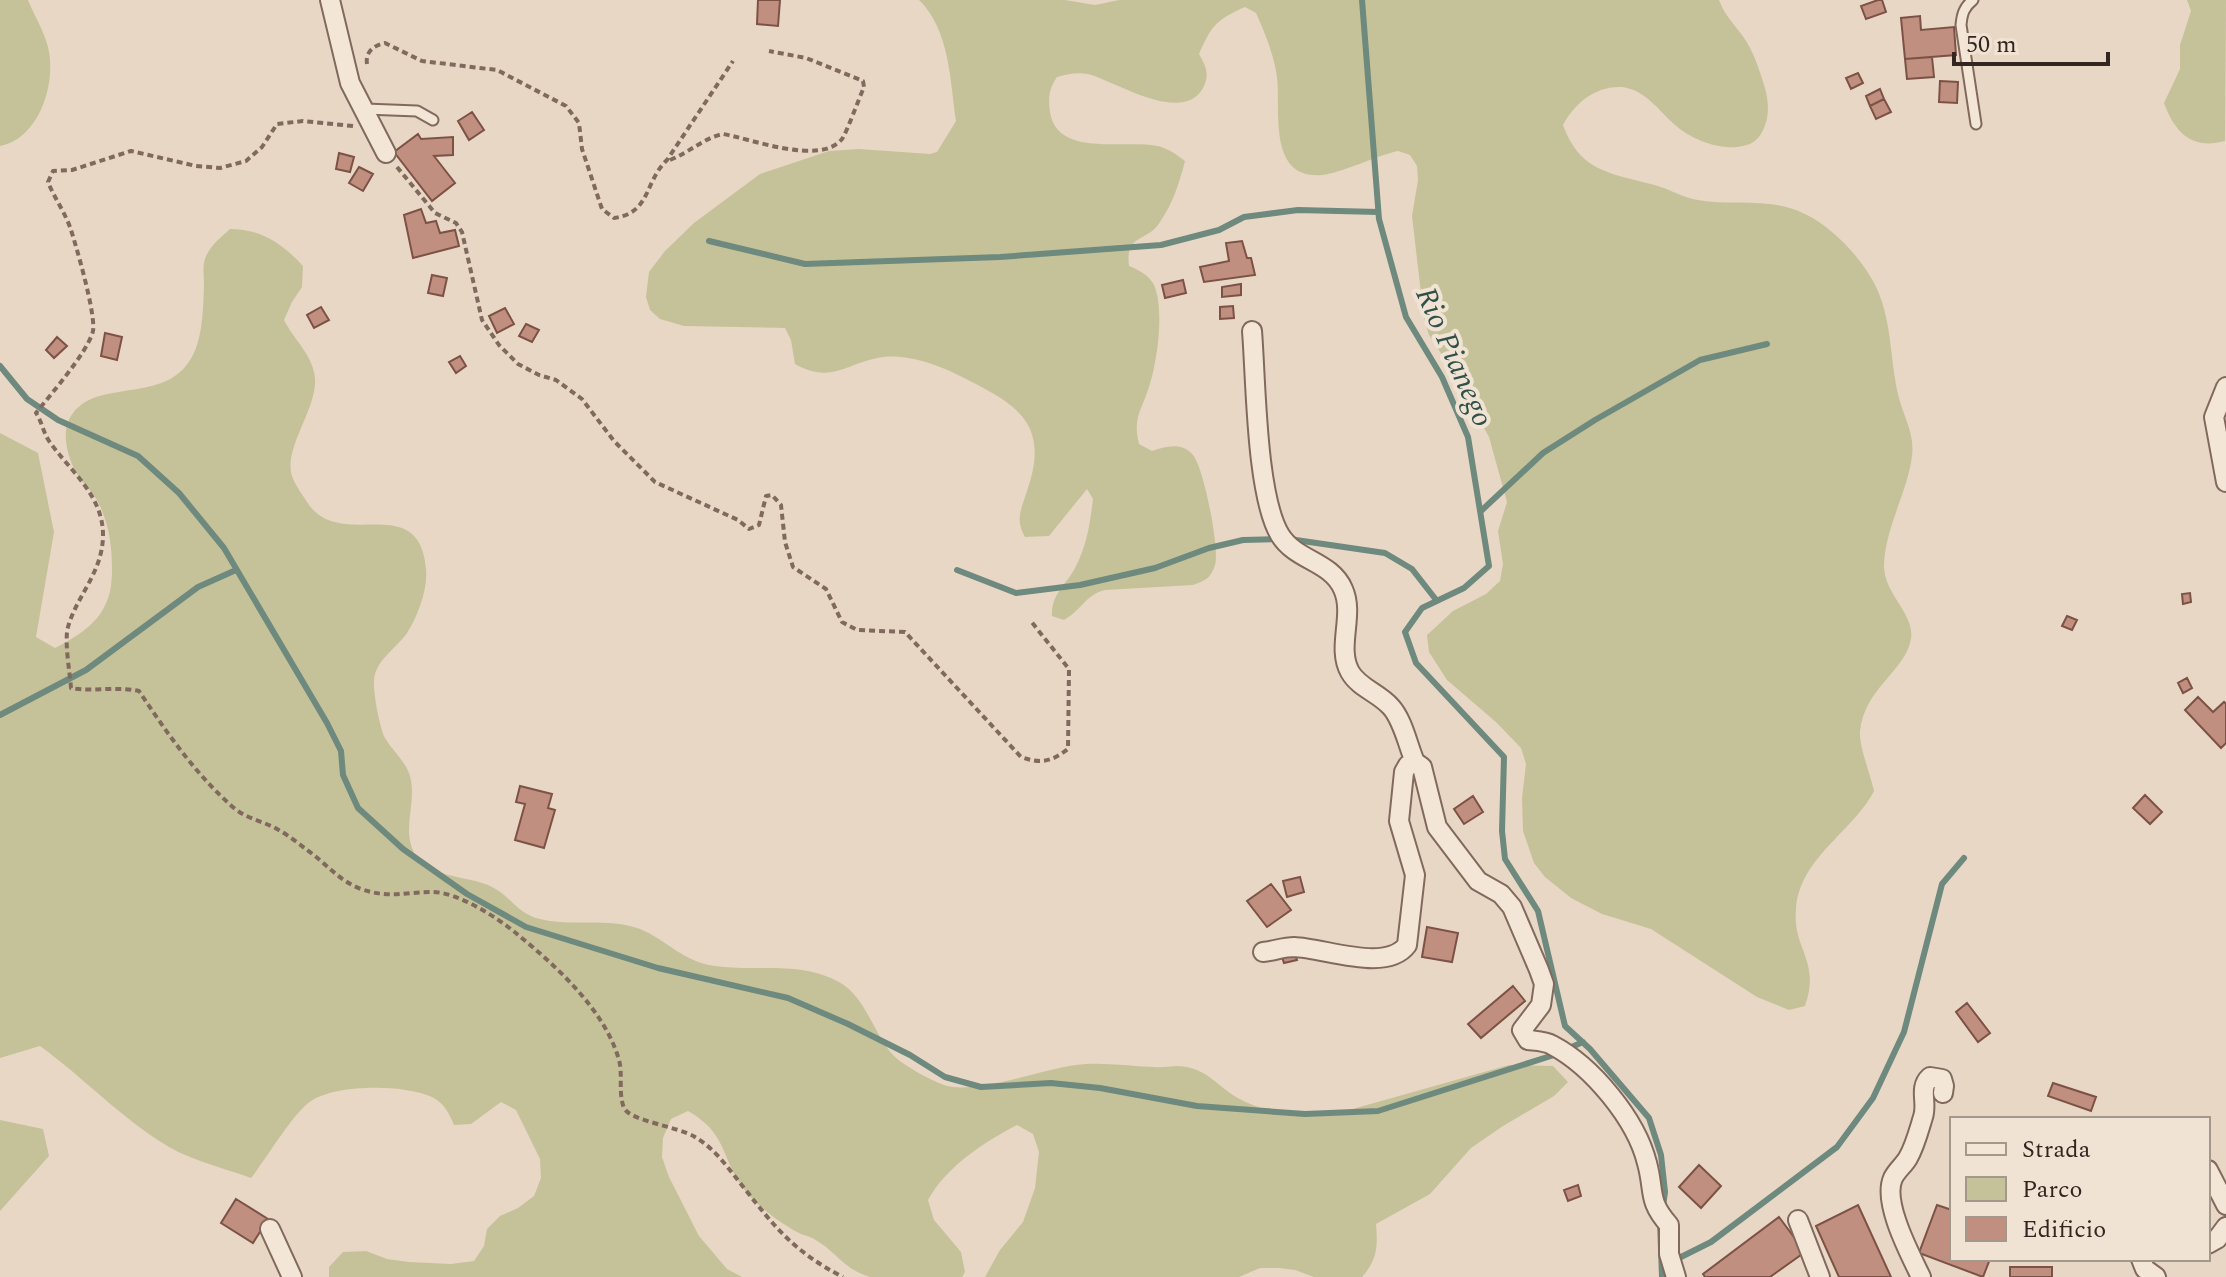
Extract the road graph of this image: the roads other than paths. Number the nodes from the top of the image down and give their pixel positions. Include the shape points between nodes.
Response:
1 (330, 0) edge
2 (1973, 0) edge
3 (365, 109) junction
4 (433, 120) dead end
5 (1976, 124) dead end
6 (386, 153) road end
7 (1252, 331) dead end
8 (2226, 387) edge
9 (2226, 482) edge
10 (1415, 762) junction
11 (1263, 952) dead end
12 (1943, 1093) dead end
13 (2210, 1174) edge
14 (2226, 1205) edge
15 (1798, 1220) dead end
16 (2226, 1227) edge
17 (270, 1229) dead end
18 (2210, 1243) edge
19 (2142, 1261) edge
20 (292, 1277) edge
21 (1676, 1277) edge
22 (1820, 1277) edge
23 (1921, 1277) edge
24 (2156, 1277) edge

1 - 3 street via 346,72
2 - 5 lane via 1961,25
3 - 4 lane via 417,111
3 - 6 street
7 - 10 street via 1266,492 1278,532 1291,549 1326,568 1342,585 1349,605 1348,668 1355,680 1395,710
8 - 9 street via 2214,417
10 - 11 street via 1404,772 1399,821 1415,875 1407,945 1388,958 1298,947
10 - 21 street via 1422,767 1437,827 1449,846 1478,881 1501,894 1519,921 1544,984 1541,1005 1522,1030 1528,1040 1553,1046 1576,1060 1635,1129 1656,1209 1669,1225
12 - 23 street via 1942,1079 1930,1077 1925,1082 1923,1118 1907,1160 1892,1181 1896,1217
13 - 14 street
15 - 22 street
16 - 18 street
17 - 20 street
19 - 24 street

